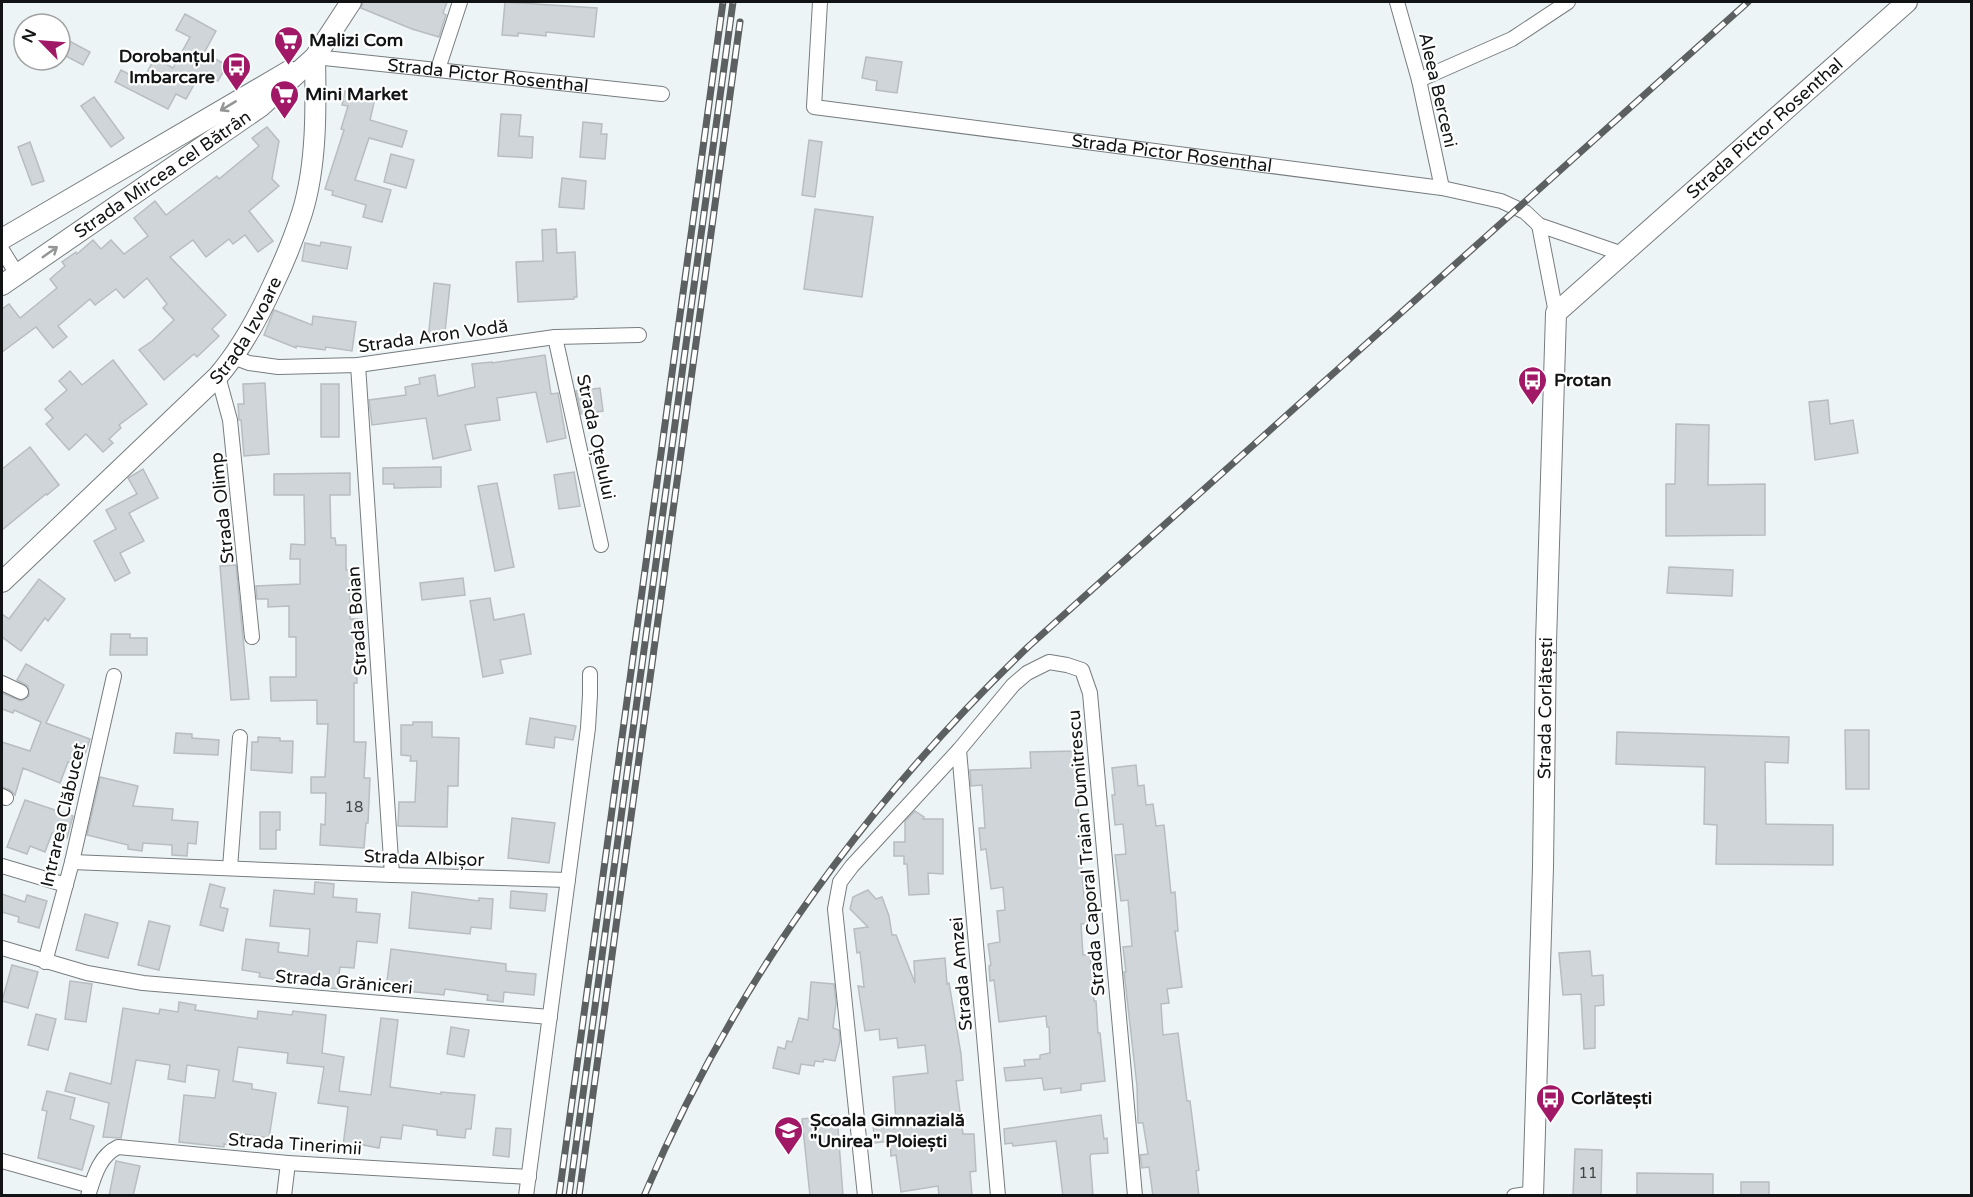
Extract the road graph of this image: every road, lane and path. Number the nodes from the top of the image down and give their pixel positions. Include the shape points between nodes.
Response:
1 (351, 2) edge
2 (460, 2) edge
3 (820, 2) edge
4 (1397, 2) edge
5 (1568, 2) edge
6 (1907, 2) edge
7 (315, 57) junction
8 (438, 69) junction
9 (1419, 80) junction
10 (662, 94) dead end
11 (1442, 188) junction
12 (1539, 225) junction
13 (2, 239) edge
14 (2, 250) edge
15 (1623, 254) junction
16 (9, 279) edge
17 (1556, 313) junction
18 (639, 336) dead end
19 (555, 337) junction
20 (233, 357) junction
21 (358, 365) junction
22 (218, 376) junction
23 (601, 545) dead end
24 (2, 582) edge
25 (252, 637) dead end
26 (590, 674) dead end
27 (114, 676) dead end
28 (2, 683) edge
29 (21, 692) dead end
30 (240, 737) dead end
31 (959, 750) junction
32 (72, 862) junction
33 (2, 866) edge
34 (230, 867) junction
35 (392, 875) junction
36 (568, 880) junction
37 (66, 885) junction
38 (2, 948) edge
39 (45, 962) junction
40 (550, 1017) junction
41 (2, 1161) edge
42 (288, 1163) junction
43 (529, 1178) junction
44 (89, 1191) edge
45 (1526, 1195) edge
46 (284, 1196) edge
47 (526, 1196) edge
48 (865, 1196) edge
49 (998, 1196) edge
50 (1135, 1196) edge

1 - 7 street
2 - 8 street
3 - 11 street, Strada Pictor Rosenthal via 814,107
4 - 9 street, Aleea Berceni
5 - 9 street via 1512,39
6 - 15 street, Strada Pictor Rosenthal
7 - 8 street, Strada Pictor Rosenthal
7 -> 13 street, Strada Mircea cel Bătrân
16 -> 7 street, Strada Mircea cel Bătrân via 260,107
7 - 20 street, Strada Izvoare via 316,113 303,211 290,249
8 - 10 street, Strada Pictor Rosenthal
9 - 11 street, Aleea Berceni
11 - 12 street, Strada Pictor Rosenthal via 1517,207
12 - 15 street, Strada Pictor Rosenthal
12 - 17 street, Strada Corlătești
14 - 16 street
15 - 17 street, Strada Pictor Rosenthal
17 - 45 street, Strada Corlătești via 1543,879
18 - 19 street, Strada Aron Vodă
19 - 21 street, Strada Aron Vodă
19 - 23 street, Strada Oțelului
20 - 21 street, Strada Aron Vodă via 278,367
20 - 22 street, Strada Izvoare
21 - 35 street, Strada Boian
22 - 24 street, Strada Izvoare
22 - 25 street, Strada Olimp via 230,420
26 - 36 street via 588,728
27 - 32 street, Intrarea Clăbucet
28 - 29 street
30 - 34 street
31 - 48 street via 852,866 840,882 836,896
31 - 49 street, Strada Amzei
31 - 50 street, Strada Caporal Traian Dumitrescu via 1027,673 1049,662 1082,670 1090,693
32 - 34 street, Strada Albișor
32 - 37 street, Intrarea Clăbucet
33 - 37 street
34 - 35 street, Strada Albișor
35 - 36 street, Strada Albișor
36 - 40 street
37 - 39 street, Intrarea Clăbucet
38 - 39 street, Strada Grăniceri
39 - 40 street, Strada Grăniceri via 143,983
40 - 43 street
41 - 44 street
42 - 43 street, Strada Tinerimii
42 - 44 street, Strada Tinerimii via 118,1147 108,1151 101,1161
42 - 46 street
43 - 47 street

